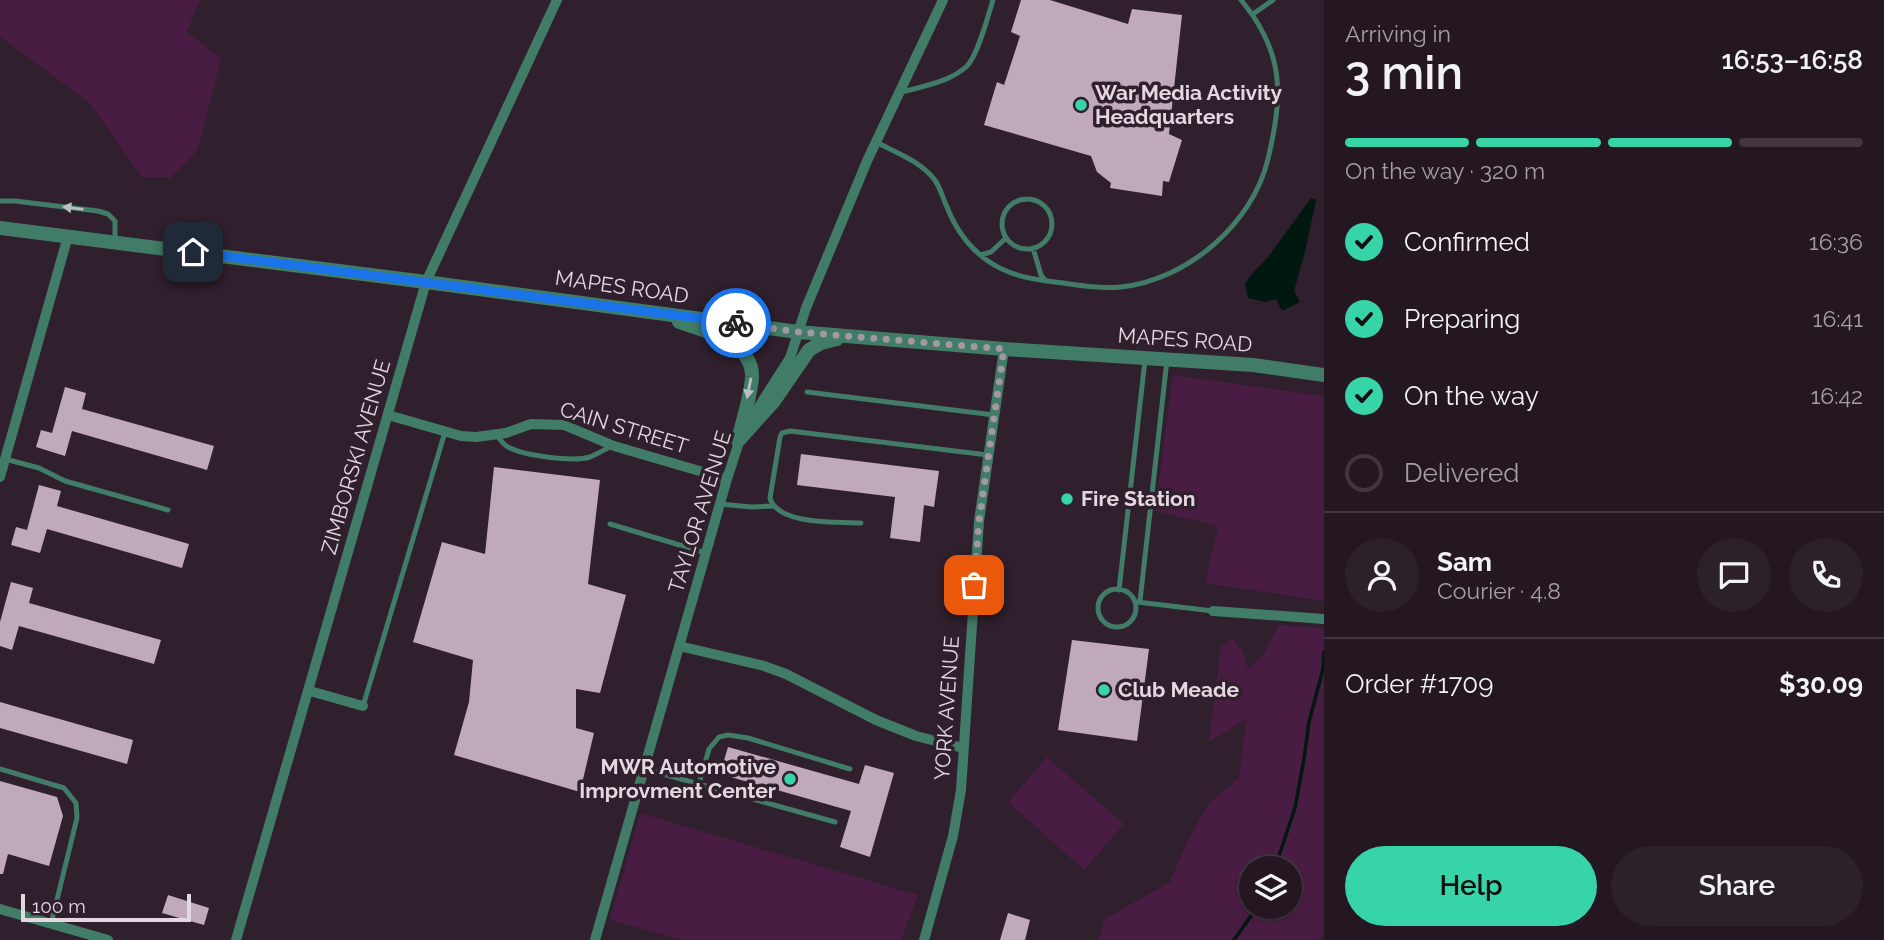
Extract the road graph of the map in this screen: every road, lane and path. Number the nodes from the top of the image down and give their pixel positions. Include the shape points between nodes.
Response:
1 (557, 0) edge
2 (943, 0) edge
3 (993, 0) edge
4 (1241, 0) edge
5 (1273, 0) edge
6 (1253, 14) junction
7 (899, 93) junction
8 (876, 142) junction
9 (0, 201) edge
10 (0, 228) edge
11 (68, 236) junction
12 (1006, 238) junction
13 (115, 243) junction
14 (1033, 248) junction
15 (981, 256) junction
16 (1046, 281) junction
17 (426, 282) junction
18 (648, 312) junction
19 (798, 332) junction
20 (848, 336) junction
21 (1004, 349) junction
22 (1146, 358) junction
23 (1167, 360) junction
24 (1324, 375) edge
25 (807, 392) dead end
26 (388, 415) junction
27 (994, 415) junction
28 (445, 432) junction
29 (497, 435) junction
30 (738, 441) junction
31 (612, 445) junction
32 (988, 455) junction
33 (5, 459) junction
34 (0, 477) edge
35 (727, 479) junction
36 (720, 504) junction
37 (773, 506) junction
38 (168, 510) dead end
39 (861, 523) dead end
40 (610, 524) dead end
41 (706, 553) junction
42 (1119, 590) junction
43 (1137, 602) junction
44 (1213, 611) joint
45 (1324, 619) edge
46 (679, 646) junction
47 (310, 691) junction
48 (363, 706) joint
49 (963, 748) junction
50 (0, 769) edge
51 (645, 769) junction
52 (850, 769) dead end
53 (699, 785) junction
54 (835, 822) dead end
55 (0, 909) edge
56 (51, 924) junction
57 (108, 940) edge
58 (236, 940) edge
59 (596, 940) edge
60 (924, 940) edge

1 - 17 street, ZIMBORSKI AVENUE
2 - 7 street, TAYLOR AVENUE
3 - 7 lane via 968,65 944,80
4 - 6 lane
5 - 6 lane
6 - 16 lane via 1269,43 1279,78 1264,180 1248,208 1207,250 1149,281 1121,287
7 - 8 street, TAYLOR AVENUE
8 - 15 lane via 934,179 954,226
8 - 19 street, TAYLOR AVENUE
13 -> 9 lane via 115,221 103,212
10 - 11 street, MAPES ROAD
11 - 13 street, MAPES ROAD
11 - 33 street
12 - 14 lane via 1019,248
12 - 14 lane via 1001,221 1009,206 1032,199 1046,207 1052,222 1043,244
12 - 15 lane
13 - 17 street, MAPES ROAD
14 - 16 lane
15 - 16 lane via 1008,273
17 - 18 street, MAPES ROAD
17 - 26 street, ZIMBORSKI AVENUE
18 - 19 street, MAPES ROAD
18 -> 30 street via 720,338 744,353 752,377
19 - 20 street, MAPES ROAD
19 - 30 street, TAYLOR AVENUE via 786,367
20 - 21 street, MAPES ROAD
20 - 30 street via 810,350
21 - 22 street, MAPES ROAD
21 - 27 street, YORK AVENUE
22 - 23 street, MAPES ROAD
22 - 42 lane
23 - 24 street, MAPES ROAD
23 - 43 lane
25 - 27 lane
26 - 28 street, CAIN STREET
26 - 47 street, ZIMBORSKI AVENUE
27 - 32 street, YORK AVENUE
28 - 29 street, CAIN STREET via 476,438
28 - 48 lane
29 - 31 street, CAIN STREET via 550,423 579,429
29 - 31 lane via 510,448 569,458 588,457
30 - 35 street, TAYLOR AVENUE
31 - 35 street, CAIN STREET
32 - 37 lane via 785,432 780,437 770,498
32 - 49 street, YORK AVENUE
33 - 34 street
33 - 38 lane
35 - 36 street, TAYLOR AVENUE
36 - 37 lane
36 - 41 street, TAYLOR AVENUE
37 - 39 lane via 790,516
40 - 41 lane
41 - 46 street, TAYLOR AVENUE
42 - 43 lane
42 - 43 lane via 1108,591 1098,602 1104,623 1125,625 1135,614
43 - 44 lane
44 - 45 street
46 - 49 street via 764,666 876,720
46 - 51 street, TAYLOR AVENUE
47 - 48 street
47 - 58 street, ZIMBORSKI AVENUE
49 - 60 street, YORK AVENUE via 953,836
50 - 56 lane via 64,788 76,803 77,818
51 - 53 lane
51 - 59 street, TAYLOR AVENUE
52 - 53 lane via 728,735 713,743
53 - 54 lane
55 - 56 street
56 - 57 street

